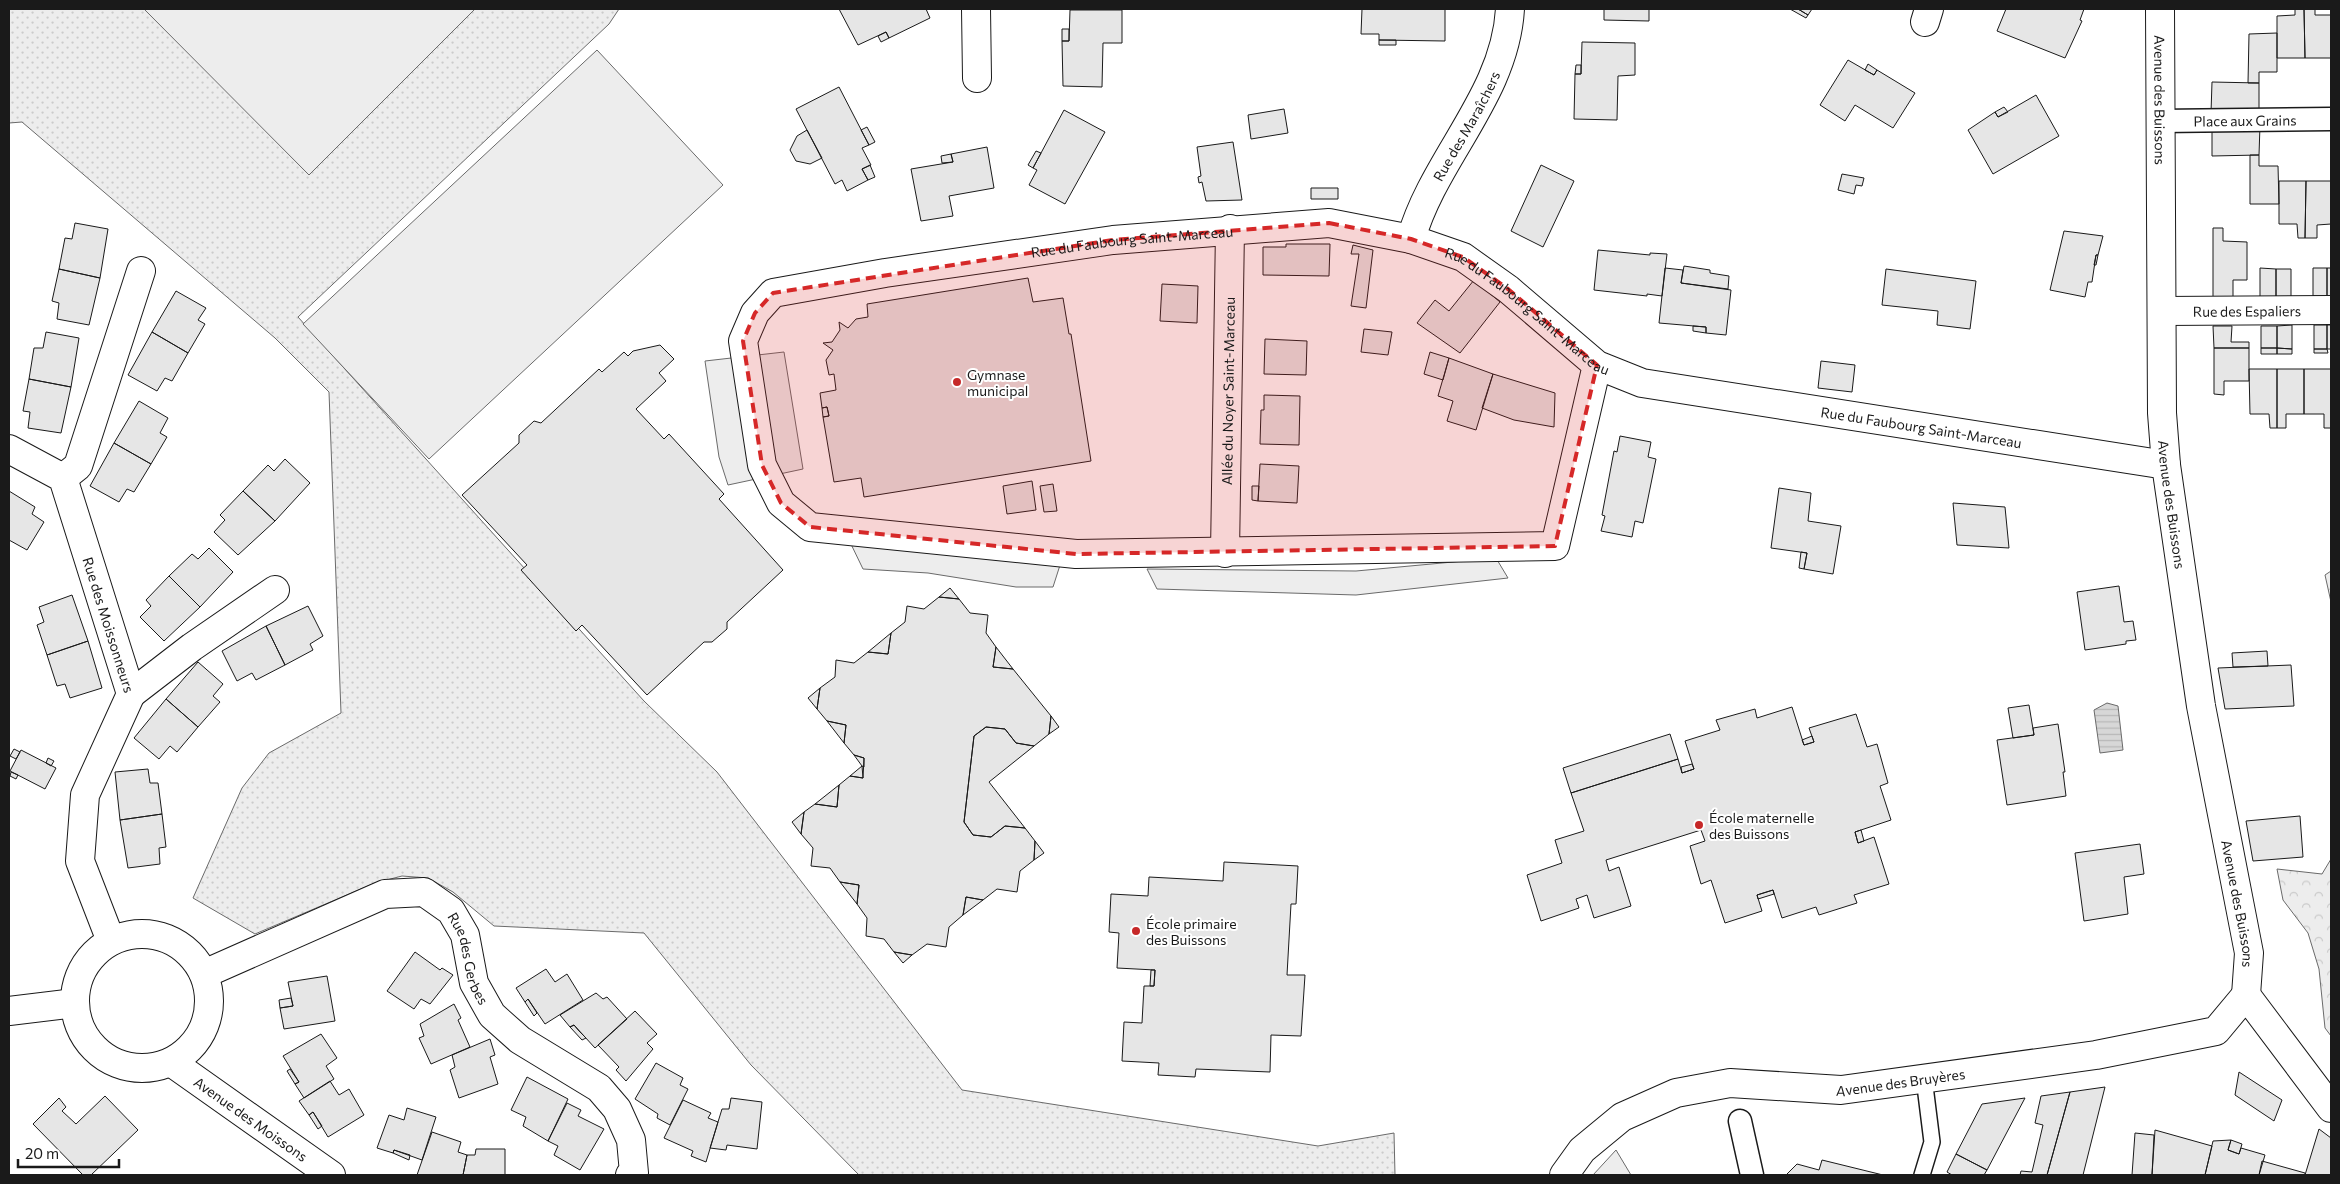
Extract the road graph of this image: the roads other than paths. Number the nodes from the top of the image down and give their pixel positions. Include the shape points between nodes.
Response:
1 (976, 9) edge
2 (1510, 9) edge
3 (2160, 9) edge
4 (977, 78) dead end
5 (2331, 119) edge
6 (2160, 122) junction
7 (1230, 229) junction
8 (1411, 239) junction
9 (141, 271) dead end
10 (2331, 310) edge
11 (2162, 311) junction
12 (1597, 365) junction
13 (9, 449) edge
14 (2166, 465) junction
15 (63, 478) junction
16 (1225, 553) junction
17 (275, 590) dead end
18 (131, 694) junction
19 (111, 941) junction
20 (204, 974) junction
21 (2246, 995) junction
22 (75, 1003) junction
23 (9, 1011) edge
24 (171, 1062) junction
25 (1924, 1078) junction
26 (2331, 1108) edge
27 (1740, 1121) dead end
28 (331, 1175) edge
29 (635, 1175) edge
30 (1564, 1175) edge
31 (1752, 1175) edge
32 (1922, 1175) edge

1 - 4 street
2 - 8 street, Rue des Maraîchers via 1501,60 1419,211
3 - 6 street, Avenue des Buissons
5 - 6 street, Place aux Grains
6 - 11 street, Avenue des Buissons
7 - 8 street, Rue du Faubourg Saint-Marceau via 1329,223
7 - 16 street, Allée du Noyer Saint-Marceau
7 - 16 street, Rue du Faubourg Saint-Marceau via 1113,240 885,273 773,293 756,313 743,341 762,465 781,503 810,527 1076,554
8 - 12 street, Rue du Faubourg Saint-Marceau via 1463,257 1508,289
9 - 15 street via 78,466
10 - 11 street, Rue des Espaliers
11 - 14 street, Avenue des Buissons via 2162,413
12 - 14 street, Rue du Faubourg Saint-Marceau via 1642,383
12 - 16 street, Rue du Faubourg Saint-Marceau via 1556,546
13 - 15 street
14 - 21 street, Avenue des Buissons via 2201,706 2248,953
15 - 18 street, Rue des Moissonneurs
17 - 18 street
18 - 19 street, Rue des Moissonneurs via 85,794 80,861
19 - 20 street via 126,935 150,934 179,944 191,954
19 - 22 street via 90,958 78,977
20 - 24 street via 209,995 207,1018 194,1044
20 - 29 street, Rue des Gerbes via 385,894 424,892 452,910 465,935 474,983 492,1015 520,1040 599,1088 617,1109 631,1140
21 - 25 street, Avenue des Bruyères via 2216,1030 2096,1055
21 - 26 street
22 - 23 street
22 - 24 street via 84,1036 111,1061 142,1069
24 - 28 street, Avenue des Moissons
25 - 30 street, Avenue des Bruyères via 1841,1090 1730,1083 1676,1093 1622,1117 1582,1150
25 - 32 lane via 1932,1142
27 - 31 street

